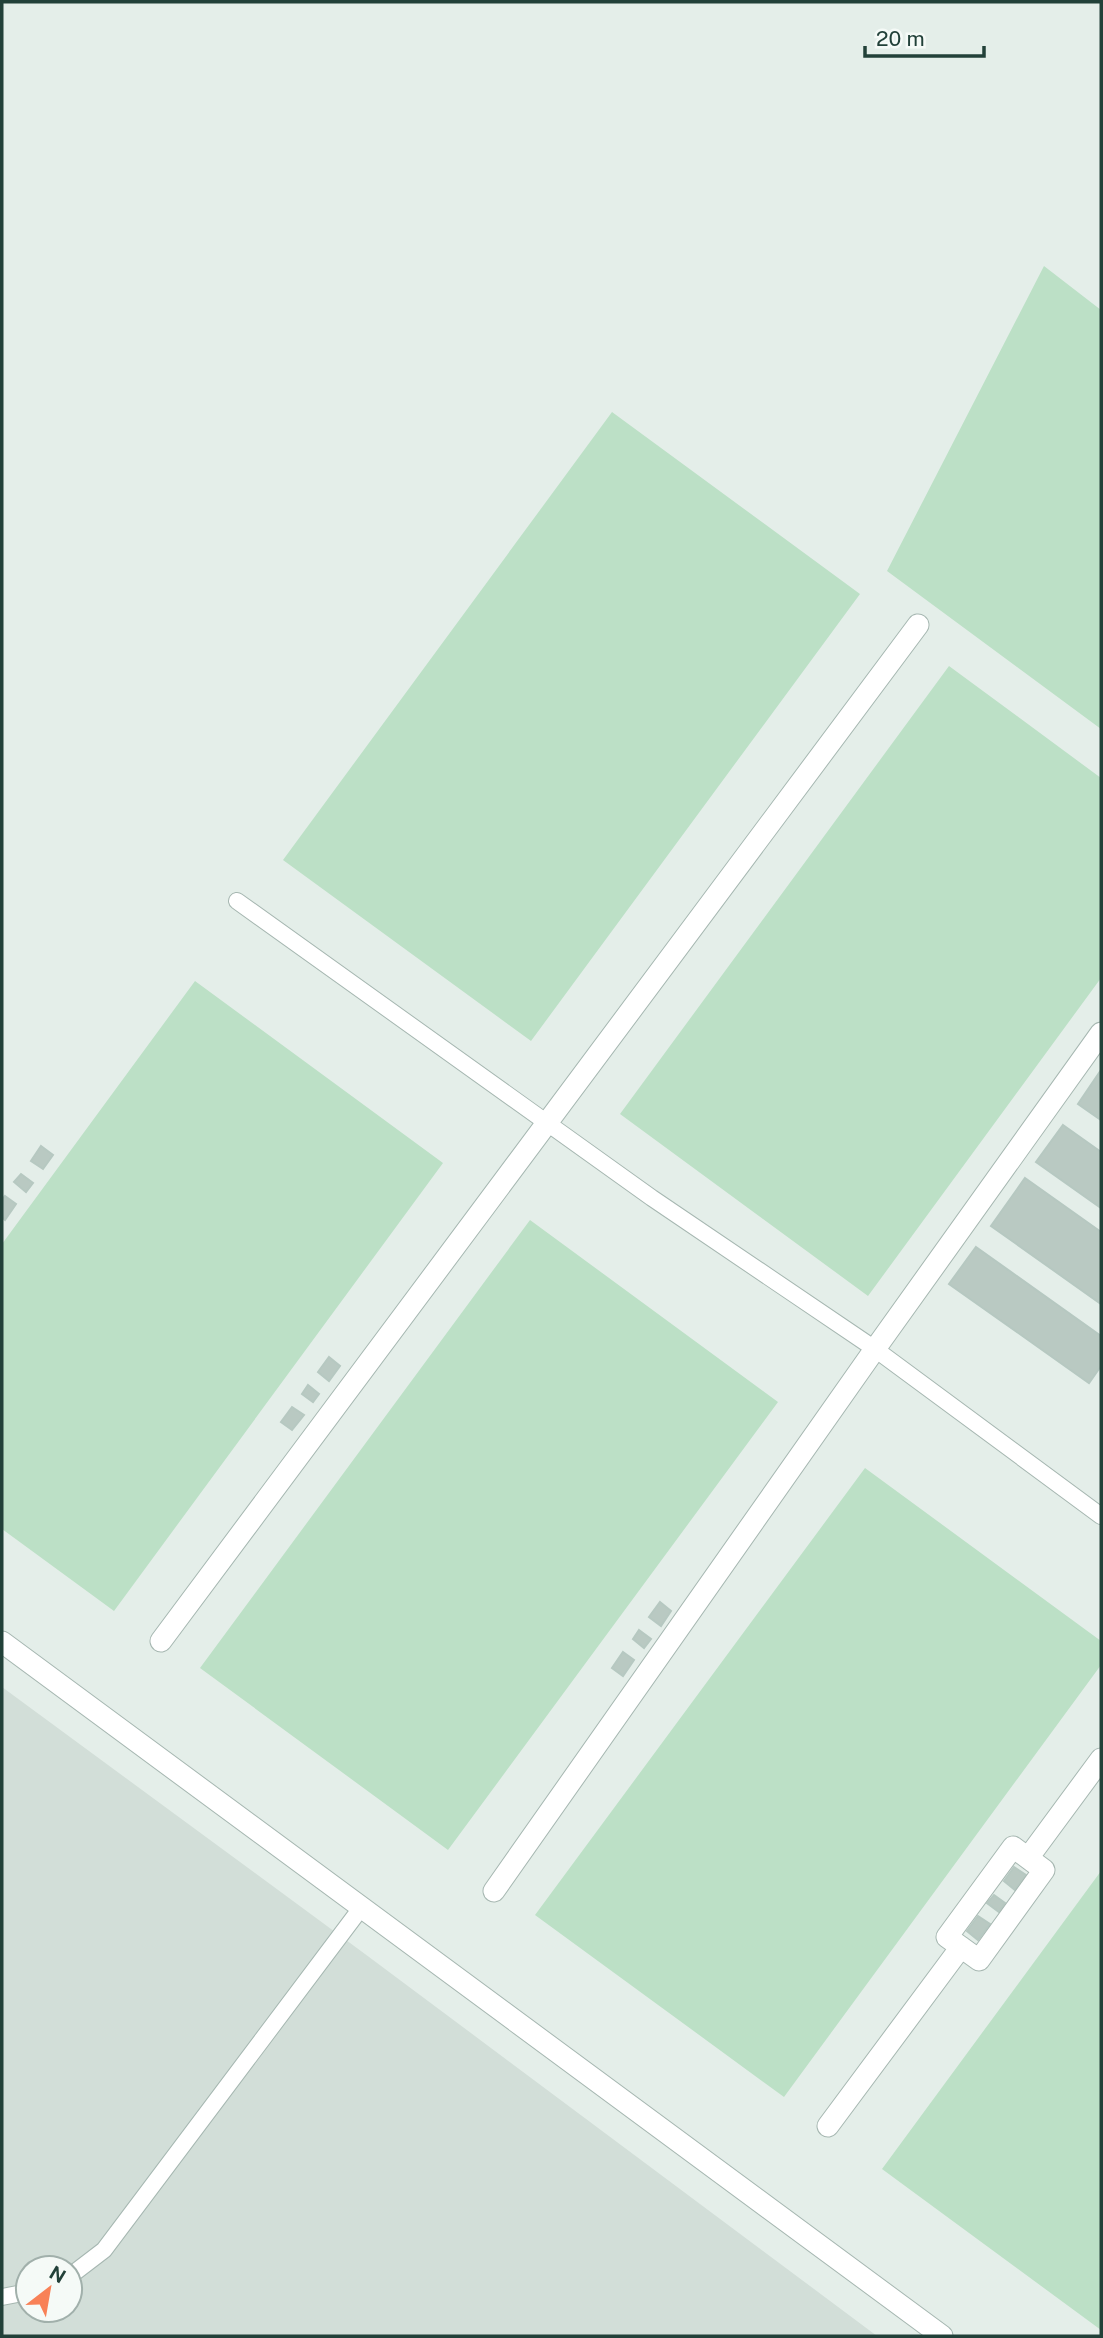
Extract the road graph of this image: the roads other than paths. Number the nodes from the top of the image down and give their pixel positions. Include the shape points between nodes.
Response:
1 (918, 625) dead end
2 (237, 901) dead end
3 (1101, 1033) edge
4 (547, 1123) junction
5 (875, 1349) junction
6 (1101, 1516) edge
7 (161, 1641) dead end
8 (2, 1642) edge
9 (1101, 1759) edge
10 (1028, 1858) junction
11 (494, 1891) dead end
12 (361, 1908) junction
13 (961, 1947) junction
14 (828, 2126) dead end
15 (84, 2265) edge
16 (942, 2336) edge

1 - 4 street
2 - 4 lane
3 - 5 street
4 - 5 lane
4 - 7 street
5 - 6 lane
5 - 11 street
8 - 12 street
9 - 10 street
10 - 13 street via 1013,1847 947,1937
10 - 13 street via 1044,1870 979,1960
12 - 15 lane via 104,2250
12 - 16 street
13 - 14 street

